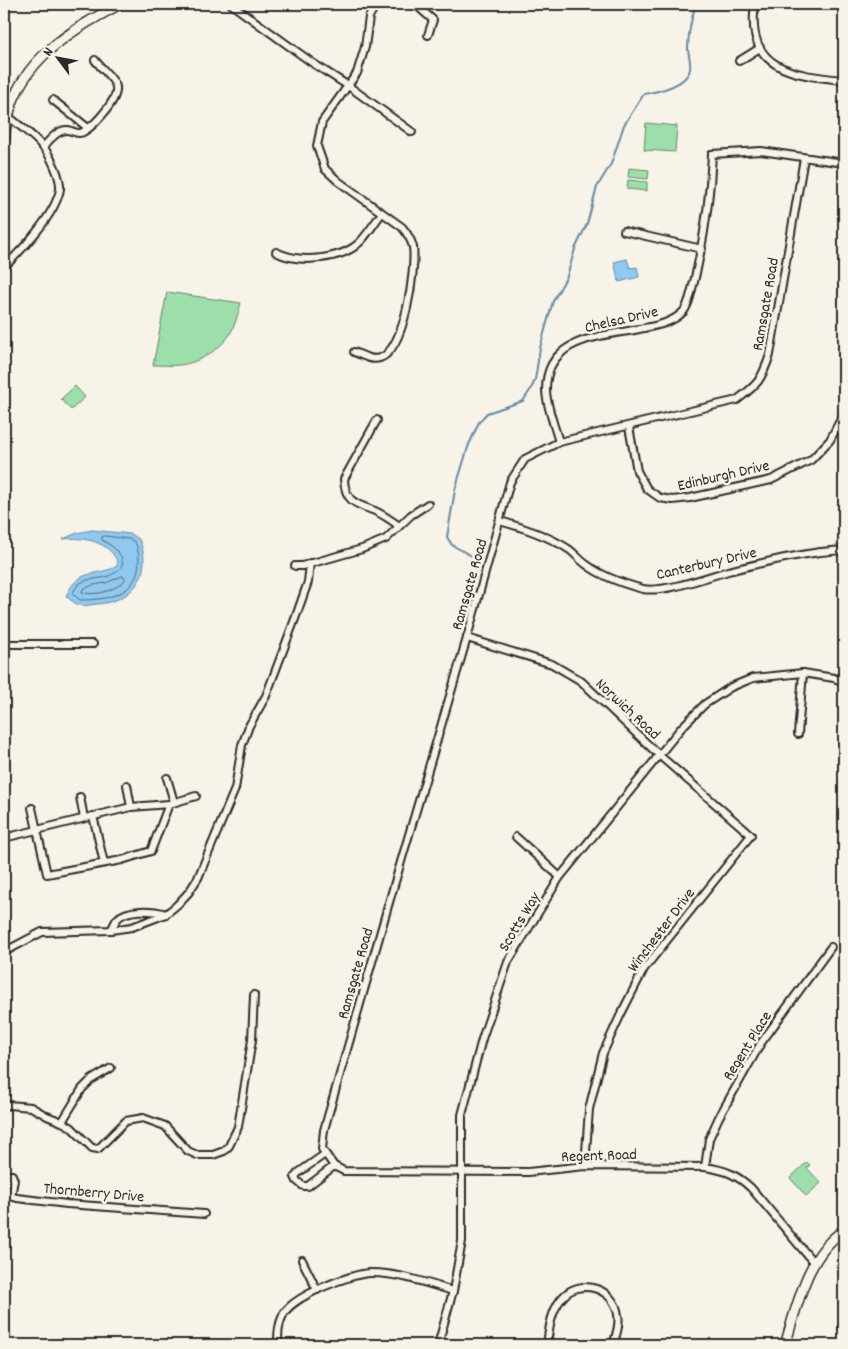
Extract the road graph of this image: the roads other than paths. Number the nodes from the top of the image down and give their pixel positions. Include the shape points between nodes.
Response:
1 (120, 4) edge
2 (232, 4) edge
3 (376, 4) edge
4 (415, 4) edge
5 (754, 4) edge
6 (428, 34) dead end
7 (760, 48) junction
8 (95, 60) dead end
9 (739, 61) dead end
10 (844, 80) edge
11 (347, 85) junction
12 (53, 100) dead end
13 (8, 116) junction
14 (88, 128) junction
15 (412, 132) dead end
16 (4, 143) edge
17 (43, 146) junction
18 (804, 158) junction
19 (844, 163) edge
20 (382, 213) junction
21 (624, 231) dead end
22 (702, 249) junction
23 (276, 252) dead end
24 (4, 267) edge
25 (354, 352) dead end
26 (844, 413) edge
27 (377, 420) dead end
28 (629, 427) junction
29 (559, 442) junction
30 (428, 504) dead end
31 (500, 521) junction
32 (399, 526) junction
33 (844, 550) edge
34 (310, 563) junction
35 (294, 566) dead end
36 (467, 638) junction
37 (4, 644) edge
38 (93, 644) dead end
39 (803, 673) junction
40 (844, 682) edge
41 (798, 734) dead end
42 (659, 755) junction
43 (167, 778) dead end
44 (127, 786) dead end
45 (80, 796) dead end
46 (196, 796) dead end
47 (172, 803) junction
48 (131, 807) junction
49 (32, 808) dead end
50 (93, 816) junction
51 (84, 818) junction
52 (36, 831) junction
53 (751, 835) joint
54 (516, 836) dead end
55 (4, 838) edge
56 (104, 863) junction
57 (560, 877) junction
58 (166, 914) junction
59 (111, 930) junction
60 (831, 947) dead end
61 (4, 952) edge
62 (254, 995) dead end
63 (112, 1068) dead end
64 (4, 1106) edge
65 (62, 1122) junction
66 (325, 1154) junction
67 (334, 1166) junction
68 (585, 1166) junction
69 (705, 1167) junction
70 (463, 1171) junction
71 (4, 1175) edge
72 (204, 1214) dead end
73 (844, 1230) edge
74 (302, 1260) dead end
75 (814, 1262) junction
76 (317, 1290) junction
77 (453, 1291) junction
78 (278, 1345) edge
79 (438, 1345) edge
80 (546, 1345) edge
81 (613, 1345) edge
82 (786, 1345) edge

1 - 13 street via 83,24 38,59 20,86
2 - 11 street
3 - 11 street via 369,17 361,62
4 - 6 street via 433,20
5 - 7 street via 752,22
7 - 9 street
7 - 10 street via 774,63 790,72
8 - 14 street via 116,85 116,93 98,120
11 - 15 street
11 - 20 street via 322,122 317,146 320,157 324,169
12 - 14 street
13 - 16 street
13 - 17 street
14 - 17 street via 75,133 67,130 58,132
17 - 24 street via 59,176 60,188 55,205 46,220
18 - 19 street
18 - 22 street, Chelsa Drive via 761,151 712,154
18 - 28 street, Ramsgate Road via 764,375 756,386 737,400
20 - 23 street via 360,242 343,253 314,258 291,257
20 - 25 street via 402,227 412,245 414,258 404,322 386,355 372,359
21 - 22 street
22 - 29 street, Chelsa Drive via 690,297 682,313 662,324 581,341 563,350 549,367 546,392
26 - 28 street, Edinburgh Drive via 830,440 811,460 771,480 672,500 660,498 647,489 637,471
27 - 32 street via 344,479 345,487 354,503
28 - 29 street, Ramsgate Road
29 - 31 street, Ramsgate Road via 525,459 510,482
30 - 32 street
31 - 33 street, Canterbury Drive via 540,534 605,576 646,589 675,586 772,561
31 - 36 street, Ramsgate Road
32 - 34 street via 386,538 362,549
34 - 35 street
34 - 58 street via 308,582 295,619 266,696 242,745 235,789 198,878 189,892
36 - 42 street, Norwich Road via 562,670 580,681
36 - 66 street, Ramsgate Road via 324,1130 322,1149
37 - 38 street
39 - 40 street, Scotts Way
39 - 41 street
39 - 42 street, Scotts Way via 753,678 731,687 705,704
42 - 53 street, Norwich Road
42 - 57 street, Scotts Way
43 - 47 street
44 - 48 street
45 - 51 street
46 - 47 street
47 - 48 street
47 - 56 street via 151,851
48 - 50 street
49 - 52 street
50 - 51 street
50 - 56 street
51 - 52 street
52 - 55 street
52 - 56 street via 47,874
53 - 68 street, Winchester Drive via 644,969 620,1014 603,1053 589,1109
54 - 57 street
57 - 70 street, Scotts Way via 508,962 482,1039 462,1114
58 - 59 street via 132,927
58 - 59 street via 128,912 118,918
59 - 61 street via 42,932
60 - 69 street, Regent Place via 761,1043 709,1139
62 - 65 street via 254,1028 244,1095 233,1140 224,1151 205,1155 188,1151 165,1126 143,1118 126,1121 98,1149 92,1148
63 - 65 street via 91,1080
64 - 65 street via 32,1107
66 - 67 street
66 - 67 street via 298,1173 297,1181 308,1186
67 - 70 street, Regent Road via 344,1171
68 - 69 street, Regent Road
68 - 70 street, Regent Road via 528,1172
69 - 75 street, Regent Road via 740,1178
70 - 77 street, Scotts Way via 462,1241
71 - 72 street, Thornberry Drive via 12,1175 12,1196 17,1198
73 - 75 street
74 - 76 street
75 - 82 street
76 - 77 street via 350,1276 370,1273 401,1276
76 - 78 street via 297,1301 283,1314
77 - 79 street, Scotts Way
80 - 81 street via 551,1320 561,1299 568,1291 589,1287 598,1288 615,1305 618,1319

